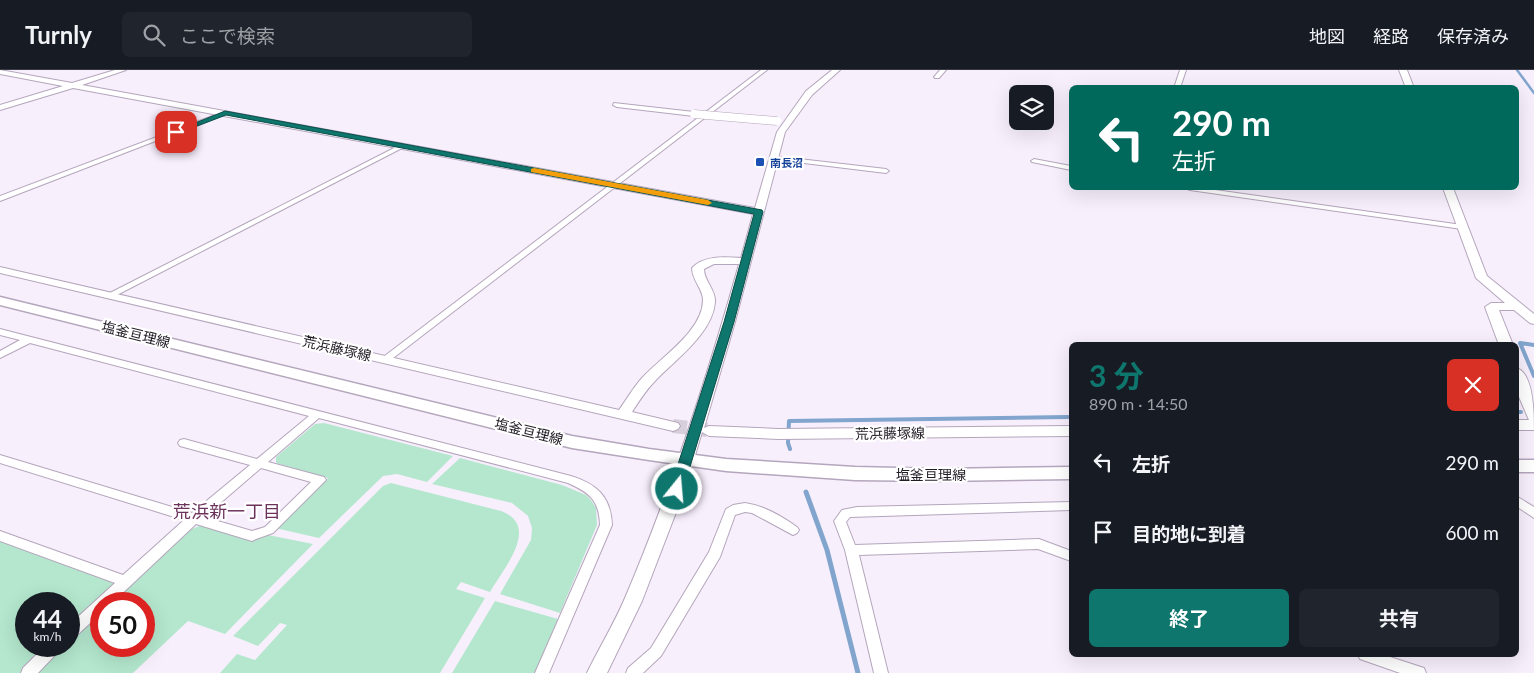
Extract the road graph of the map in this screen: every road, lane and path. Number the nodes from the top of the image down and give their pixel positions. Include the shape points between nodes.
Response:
1 (122, 70) edge
2 (764, 70) edge
3 (836, 70) edge
4 (943, 70) edge
5 (1183, 70) edge
6 (1403, 70) edge
7 (0, 72) edge
8 (937, 76) dead end
9 (74, 85) junction
10 (1178, 85) edge
11 (1409, 85) edge
12 (617, 105) dead end
13 (0, 108) edge
14 (225, 113) junction
15 (783, 121) junction
16 (402, 146) junction
17 (773, 158) junction
18 (1034, 160) dead end
19 (1069, 168) edge
20 (886, 171) dead end
21 (612, 185) junction
22 (1204, 190) edge
23 (1449, 190) edge
24 (0, 199) edge
25 (759, 212) junction
26 (1462, 227) junction
27 (745, 262) junction
28 (0, 270) edge
29 (110, 295) junction
30 (0, 301) edge
31 (1516, 306) junction
32 (1534, 320) edge
33 (0, 332) edge
34 (28, 340) junction
35 (1505, 342) edge
36 (0, 355) edge
37 (385, 360) junction
38 (1519, 380) edge
39 (318, 414) junction
40 (623, 415) junction
41 (1534, 417) edge
42 (1519, 425) edge
43 (1534, 425) edge
44 (673, 426) tunnel mouth
45 (709, 430) tunnel mouth
46 (1069, 431) edge
47 (184, 444) dead end
48 (0, 459) edge
49 (686, 460) junction
50 (260, 464) junction
51 (1519, 466) edge
52 (1534, 466) edge
53 (1069, 473) edge
54 (1519, 502) edge
55 (1069, 506) edge
56 (1534, 513) edge
57 (193, 519) junction
58 (793, 530) dead end
59 (0, 536) edge
60 (851, 550) junction
61 (1069, 555) edge
62 (124, 581) junction
63 (80, 623) edge
64 (45, 657) edge
65 (1372, 657) edge
66 (28, 673) edge
67 (542, 673) edge
68 (597, 673) edge
69 (632, 673) edge
70 (880, 673) edge
71 (1419, 673) edge

1 - 9 street
2 - 21 street
3 - 15 street
4 - 8 street
5 - 10 street
6 - 11 street
7 - 9 street
9 - 13 street
9 - 14 street
12 - 15 street, bridge
14 - 16 street
14 - 24 street
15 - 17 street
16 - 21 street
16 - 29 street
17 - 20 street
17 - 25 street
18 - 19 street
21 - 25 street
21 - 37 street
22 - 26 street
23 - 26 street
25 - 27 street
26 - 31 street via 1482,278
27 - 40 street via 713,261 698,268 709,301 701,323 685,345 650,378
27 - 49 street
28 - 29 street, 荒浜藤塚線
29 - 37 street, 荒浜藤塚線
30 - 49 main road, 塩釜亘理線 via 572,442
31 - 32 street
31 - 35 street via 1491,306
33 - 34 street
34 - 36 street
34 - 39 street
37 - 40 street, 荒浜藤塚線
38 - 41 street
39 - 50 street
39 - 67 street via 570,480 596,493 606,512 606,525
40 - 44 street, 荒浜藤塚線
42 - 43 street
45 - 46 street, 荒浜藤塚線 via 779,434
47 - 50 street
48 - 57 street
49 - 53 main road, 塩釜亘理線 via 736,466 881,473
49 - 68 street via 637,592
50 - 57 street
50 - 57 street via 320,480 269,530 252,536
51 - 52 main road
54 - 56 street
55 - 60 street via 846,513 840,521
57 - 62 street
58 - 69 street via 758,509 733,509 715,553 656,652
59 - 62 street
60 - 61 street via 1039,544
60 - 70 street
62 - 63 street
64 - 66 street
65 - 71 street

